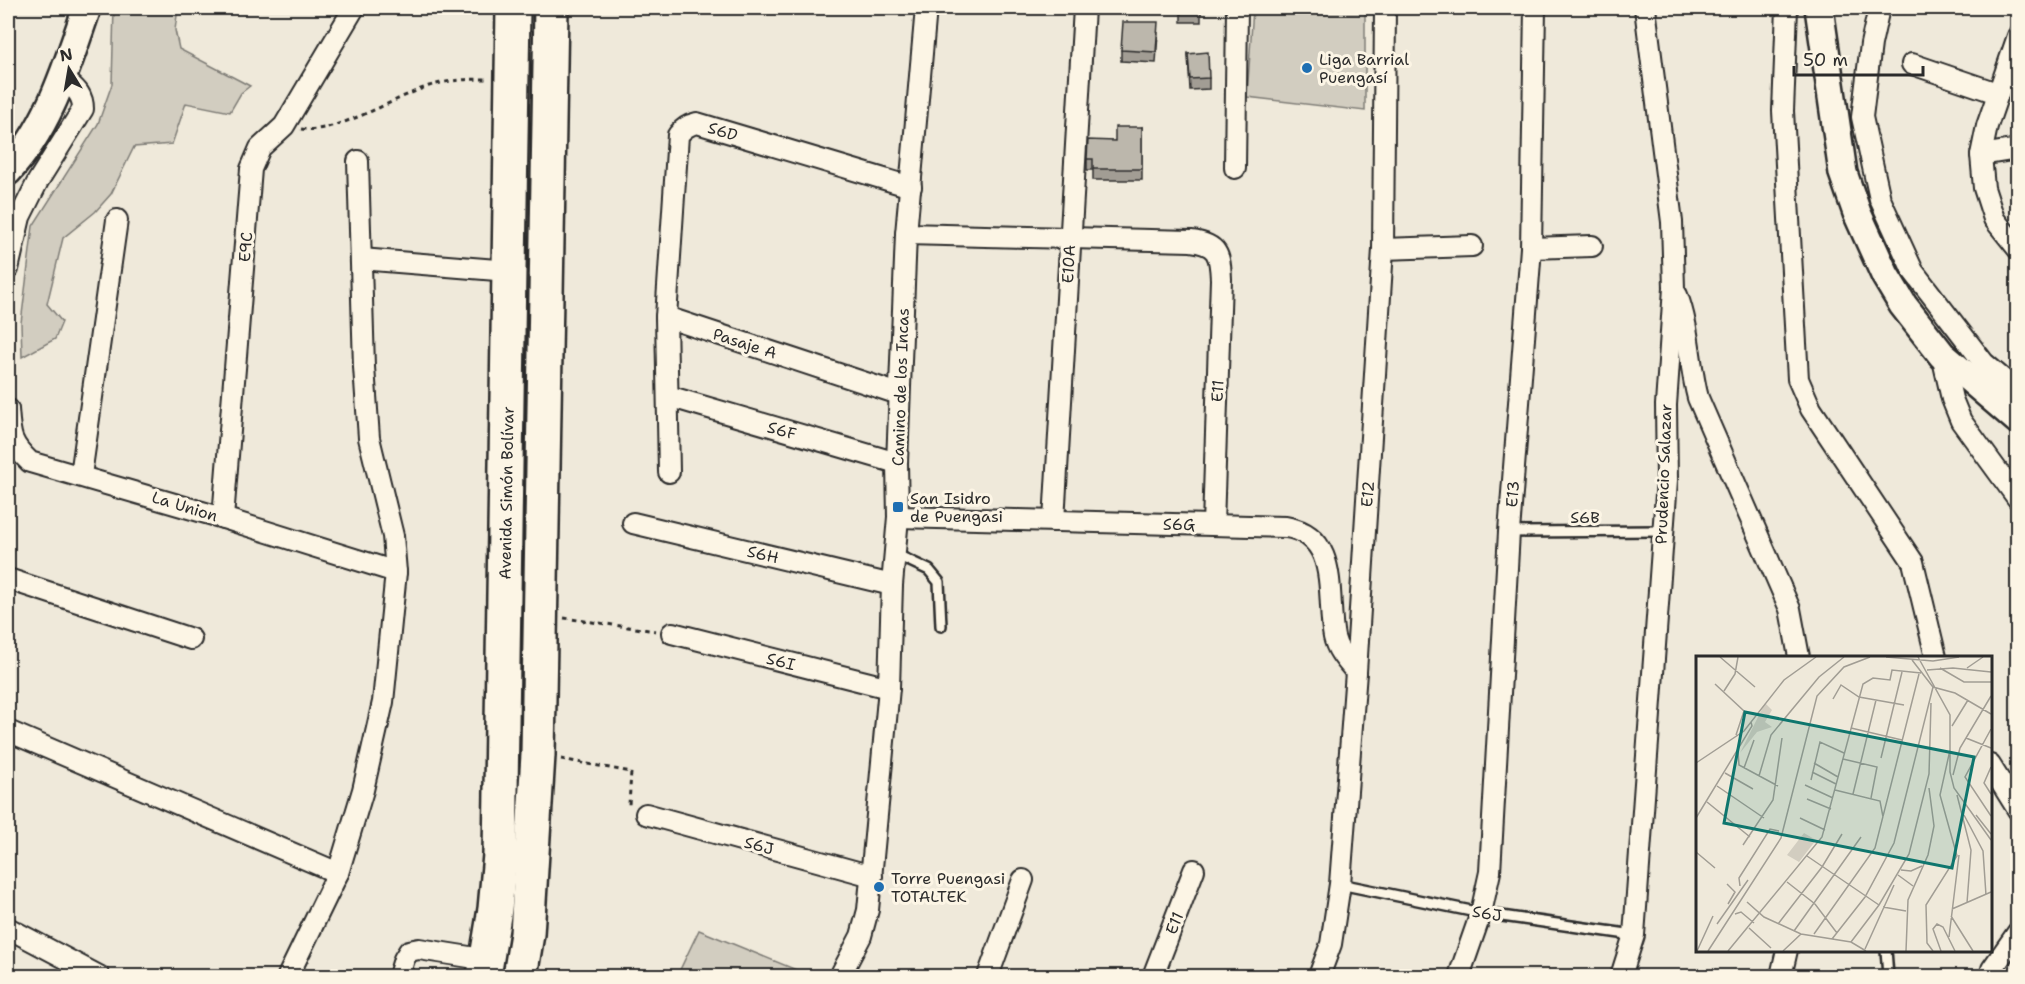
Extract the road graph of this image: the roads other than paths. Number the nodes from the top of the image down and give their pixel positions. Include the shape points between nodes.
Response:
1 (87, 8) edge
2 (354, 8) edge
3 (513, 8) edge
4 (551, 8) edge
5 (926, 8) edge
6 (1084, 8) edge
7 (1237, 8) edge
8 (1385, 8) edge
9 (1535, 8) edge
10 (1645, 8) edge
11 (1787, 8) edge
12 (1819, 8) edge
13 (1879, 8) edge
14 (2018, 36) edge
15 (1912, 64) dead end
16 (63, 78) junction
17 (1997, 93) junction
18 (2018, 149) edge
19 (1981, 155) junction
20 (358, 161) dead end
21 (1235, 168) dead end
22 (8, 171) edge
23 (911, 187) junction
24 (117, 220) dead end
25 (906, 234) junction
26 (1070, 238) junction
27 (1472, 246) dead end
28 (1592, 246) dead end
29 (1531, 248) junction
30 (1383, 249) junction
31 (2018, 249) edge
32 (361, 259) junction
33 (8, 269) edge
34 (509, 271) junction
35 (1674, 288) junction
36 (666, 317) junction
37 (1942, 355) junction
38 (2018, 392) edge
39 (899, 394) junction
40 (668, 396) junction
41 (8, 409) edge
42 (2018, 420) edge
43 (897, 463) junction
44 (669, 472) dead end
45 (81, 475) junction
46 (2018, 499) edge
47 (898, 517) junction
48 (223, 518) junction
49 (1054, 521) junction
50 (633, 523) dead end
51 (1213, 525) junction
52 (1662, 531) junction
53 (1509, 532) junction
54 (895, 554) junction
55 (396, 572) junction
56 (8, 579) edge
57 (892, 585) junction
58 (941, 626) dead end
59 (672, 633) road end
60 (191, 639) dead end
61 (1799, 656) edge
62 (1936, 656) edge
63 (1356, 672) junction
64 (889, 688) junction
65 (8, 731) edge
66 (1992, 768) edge
67 (2018, 810) edge
68 (646, 814) road end
69 (1194, 870) dead end
70 (338, 873) junction
71 (872, 876) junction
72 (1023, 880) dead end
73 (1340, 884) junction
74 (1481, 913) junction
75 (8, 928) edge
76 (2018, 932) edge
77 (1634, 935) junction
78 (1787, 951) edge
79 (1886, 951) edge
80 (486, 968) edge
81 (99, 976) edge
82 (288, 976) edge
83 (399, 976) edge
84 (520, 976) edge
85 (840, 976) edge
86 (988, 976) edge
87 (1153, 976) edge
88 (1318, 976) edge
89 (1459, 976) edge
90 (1621, 976) edge
91 (1781, 976) edge
92 (1888, 976) edge
93 (1990, 976) edge

1 - 16 main road
2 - 48 street, E9C via 284,126 260,148 251,169
3 - 34 highway, Avenida Simón Bolívar
4 - 84 highway via 538,755 527,934
5 - 23 street, Camino de los Incas
6 - 26 street, E10A
7 - 21 street
8 - 30 street, E12
9 - 29 street, E13
10 - 35 street, Prudencio Salazar via 1672,222
11 - 62 street via 1783,111 1798,379 1811,409 1913,562
12 - 37 main road via 1843,173 1850,193 1885,275
13 - 38 street via 1862,117 1880,199 1912,271 1984,363
14 - 17 street
15 - 17 street
16 - 22 main road via 34,136
16 - 33 street via 80,93 83,109 20,217
17 - 19 street
18 - 19 street
19 - 31 street via 1984,188 1994,219
20 - 32 street
23 - 25 street, Camino de los Incas
23 - 36 street, S6D via 697,123 689,125 678,135
24 - 45 street
25 - 26 street
25 - 39 street, Camino de los Incas
26 - 49 street, E10A
26 - 51 street, E11 via 1202,242 1219,257
27 - 30 street
28 - 29 street
29 - 53 street, E13
30 - 63 street, E12
32 - 34 street
32 - 55 street via 369,438 393,536
34 - 80 highway, Avenida Simón Bolívar via 500,855
35 - 52 street, Prudencio Salazar
35 - 61 street via 1684,313 1698,398 1790,609
36 - 39 street, Pasaje A
36 - 40 street
37 - 42 main road
37 - 46 street via 1961,422
39 - 43 street, Camino de los Incas
40 - 43 street, S6F
40 - 44 street
41 - 45 street, La Union via 16,448 30,462
43 - 47 street, Camino de los Incas
45 - 48 street, La Union
47 - 49 street, S6G
47 - 54 street, Camino de los Incas
48 - 55 street, La Union
49 - 51 street, S6G
50 - 57 street, S6H
51 - 63 street, S6G via 1286,527 1299,529 1313,538 1326,561 1337,646
52 - 53 lane, S6B
52 - 77 street, Prudencio Salazar
53 - 74 street, E13 via 1490,872
54 - 57 street, Camino de los Incas
54 - 58 lane via 929,570 939,582
55 - 70 street via 383,702 363,790
56 - 60 street
57 - 64 street, Camino de los Incas
59 - 64 street, S6I
63 - 73 street, E12
64 - 71 street, Camino de los Incas
65 - 70 street
66 - 67 street
68 - 71 street, S6J
69 - 87 street, E11
70 - 82 street
71 - 85 street, Camino de los Incas via 861,936
72 - 86 street
73 - 74 lane, S6J
73 - 88 street, E12 via 1331,944
74 - 77 lane, S6J
74 - 89 street, E13
75 - 81 street
76 - 93 street
77 - 90 street, Prudencio Salazar
78 - 91 street
79 - 92 lane
80 - 83 street via 419,949 409,951

